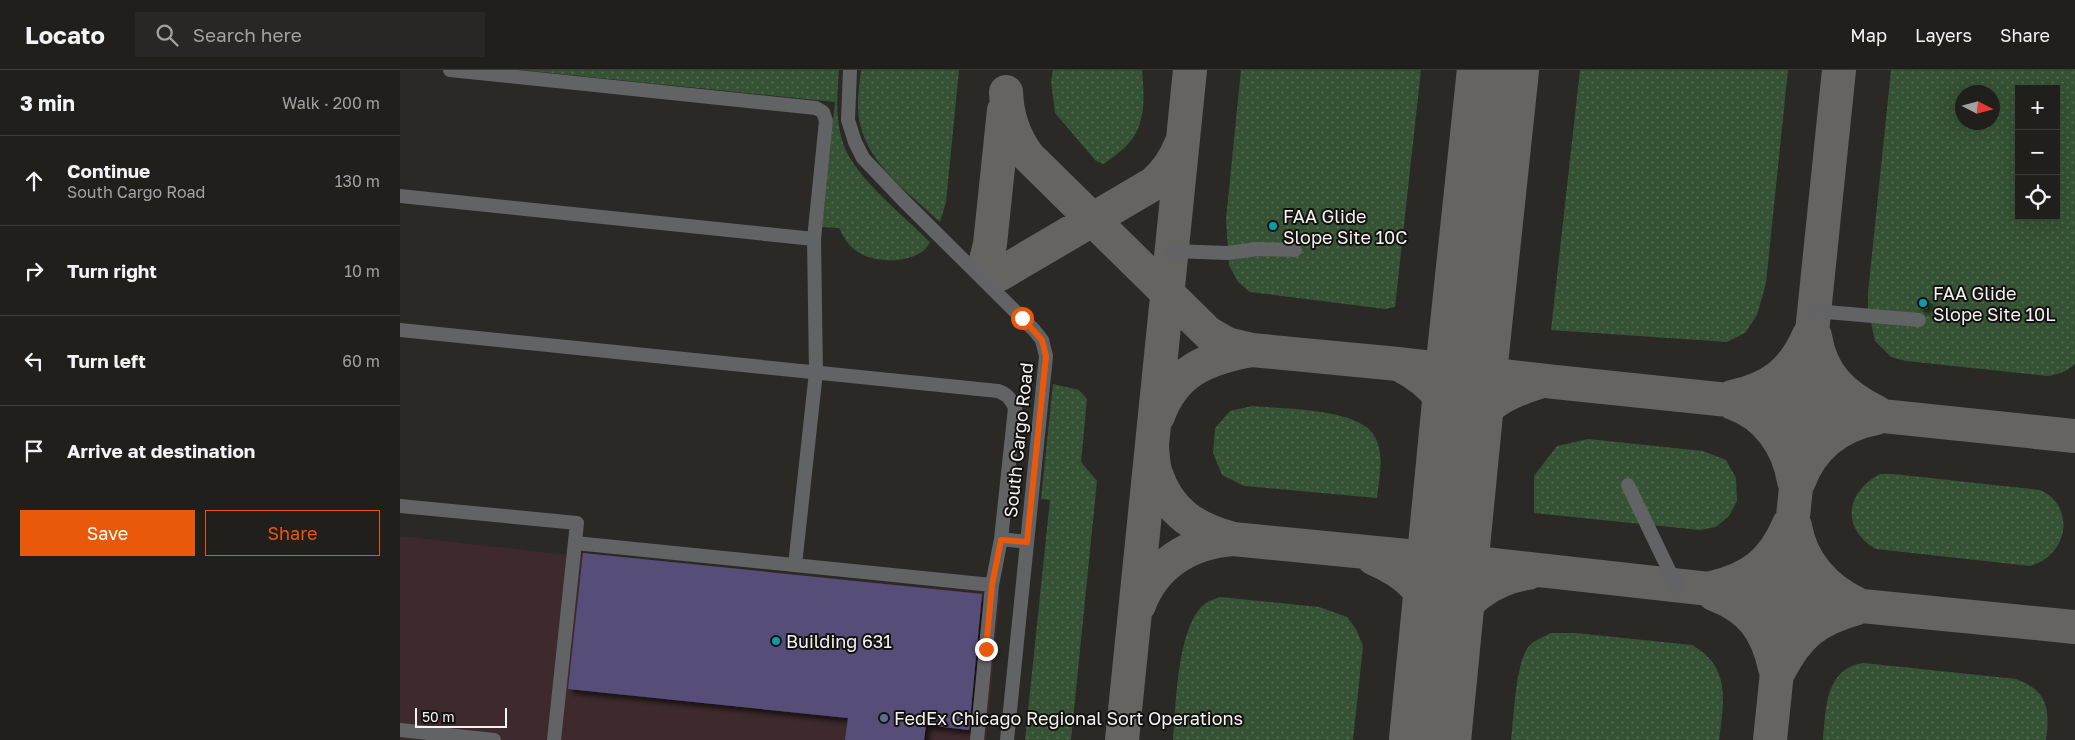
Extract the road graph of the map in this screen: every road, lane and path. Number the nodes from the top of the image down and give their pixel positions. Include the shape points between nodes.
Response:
1 (450, 70) edge
2 (850, 70) edge
3 (400, 196) edge
4 (814, 239) junction
5 (1172, 250) dead end
6 (1295, 250) dead end
7 (1815, 311) dead end
8 (1919, 320) dead end
9 (400, 330) edge
10 (816, 372) junction
11 (1628, 485) dead end
12 (400, 506) edge
13 (1001, 540) junction
14 (1027, 542) junction
15 (575, 543) junction
16 (795, 565) junction
17 (992, 585) junction
18 (1677, 587) dead end
19 (400, 730) edge
20 (424, 736) edge
21 (494, 740) edge
22 (554, 740) edge
23 (977, 740) edge
24 (1007, 740) edge

1 - 4 lane via 816,108 823,112 826,122
2 - 14 lane, South Cargo Road via 848,120 863,158 1042,340 1046,356
3 - 4 lane
4 - 10 lane
5 - 6 lane via 1228,253 1257,249
7 - 8 lane
9 - 10 lane
10 - 13 lane via 1006,394 1015,408
10 - 16 lane
11 - 18 lane
12 - 15 lane via 577,523
13 - 14 lane
13 - 17 lane
14 - 24 lane, South Cargo Road
15 - 16 lane
15 - 22 lane
16 - 17 lane
17 - 23 lane
19 - 20 lane
20 - 21 lane

